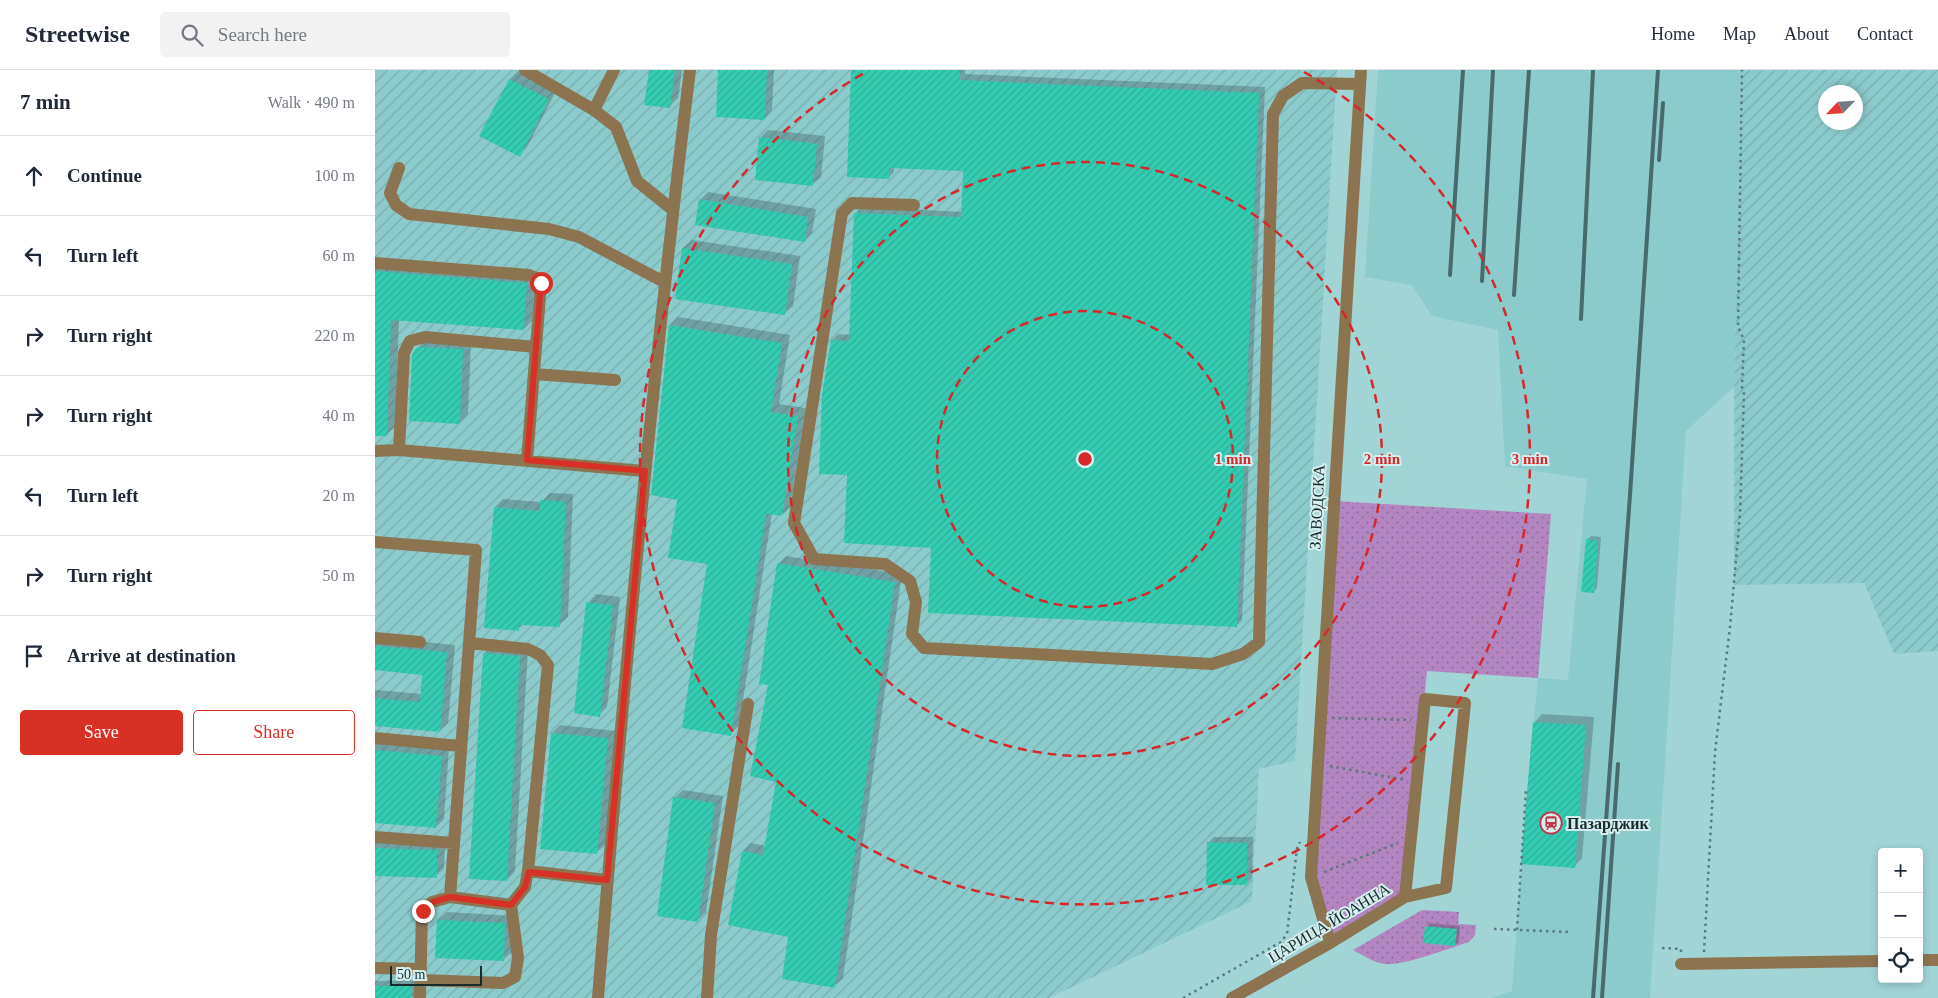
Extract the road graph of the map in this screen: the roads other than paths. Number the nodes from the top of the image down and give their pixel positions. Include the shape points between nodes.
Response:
1 (525, 70) edge
2 (614, 70) edge
3 (690, 70) edge
4 (1361, 70) edge
5 (1360, 84) junction
6 (594, 110) junction
7 (399, 168) dead end
8 (914, 205) dead end
9 (673, 210) junction
10 (375, 263) edge
11 (664, 282) junction
12 (536, 346) junction
13 (534, 374) junction
14 (615, 380) dead end
15 (399, 450) junction
16 (375, 451) edge
17 (527, 460) junction
18 (645, 471) junction
19 (375, 542) edge
20 (375, 638) edge
21 (420, 642) dead end
22 (470, 643) junction
23 (748, 704) dead end
24 (375, 738) edge
25 (460, 746) junction
26 (375, 838) edge
27 (454, 842) junction
28 (529, 872) junction
29 (607, 880) junction
30 (450, 897) junction
31 (1405, 897) junction
32 (511, 905) junction
33 (1330, 943) junction
34 (1878, 960) edge
35 (1923, 960) edge
36 (1938, 960) edge
37 (1681, 964) dead end
38 (375, 968) edge
39 (421, 975) junction
40 (420, 998) edge
41 (597, 998) edge
42 (707, 998) edge
43 (1232, 998) edge

1 - 6 street
2 - 6 street
3 - 9 street
4 - 5 street, ЗАВОДСКА
5 - 8 street via 1302,84 1283,96 1273,114 1259,642 1243,654 1212,664 924,648 912,634 916,602 910,581 885,564 814,559 794,523 842,213 852,203
5 - 33 street, ЗАВОДСКА via 1311,877
6 - 9 street via 616,127 637,181
7 - 11 street via 390,193 397,205 409,214 549,228 579,238
9 - 11 street
10 - 12 street via 537,278 541,283
11 - 18 street
12 - 13 street
12 - 15 street via 425,337 410,342 404,353
13 - 14 street
13 - 17 street
15 - 16 street
15 - 17 street
17 - 18 street
18 - 29 street
19 - 22 street via 476,550
20 - 21 street
22 - 25 street
22 - 28 street via 528,649 540,655 548,665
23 - 42 street via 711,935
24 - 25 street
25 - 27 street
26 - 27 street
27 - 30 street
28 - 29 street
28 - 32 street via 525,887
29 - 41 street
30 - 32 street
30 - 39 street via 433,902 423,911
31 - 31 street, ЦАРИЦА ЙОАННА via 1446,888 1465,703 1425,699
31 - 33 street, ЦАРИЦА ЙОАННА
32 - 39 street via 518,958 515,977 503,983
33 - 43 street, ЦАРИЦА ЙОАННА
34 - 37 street
35 - 36 street
38 - 39 street
39 - 40 street

